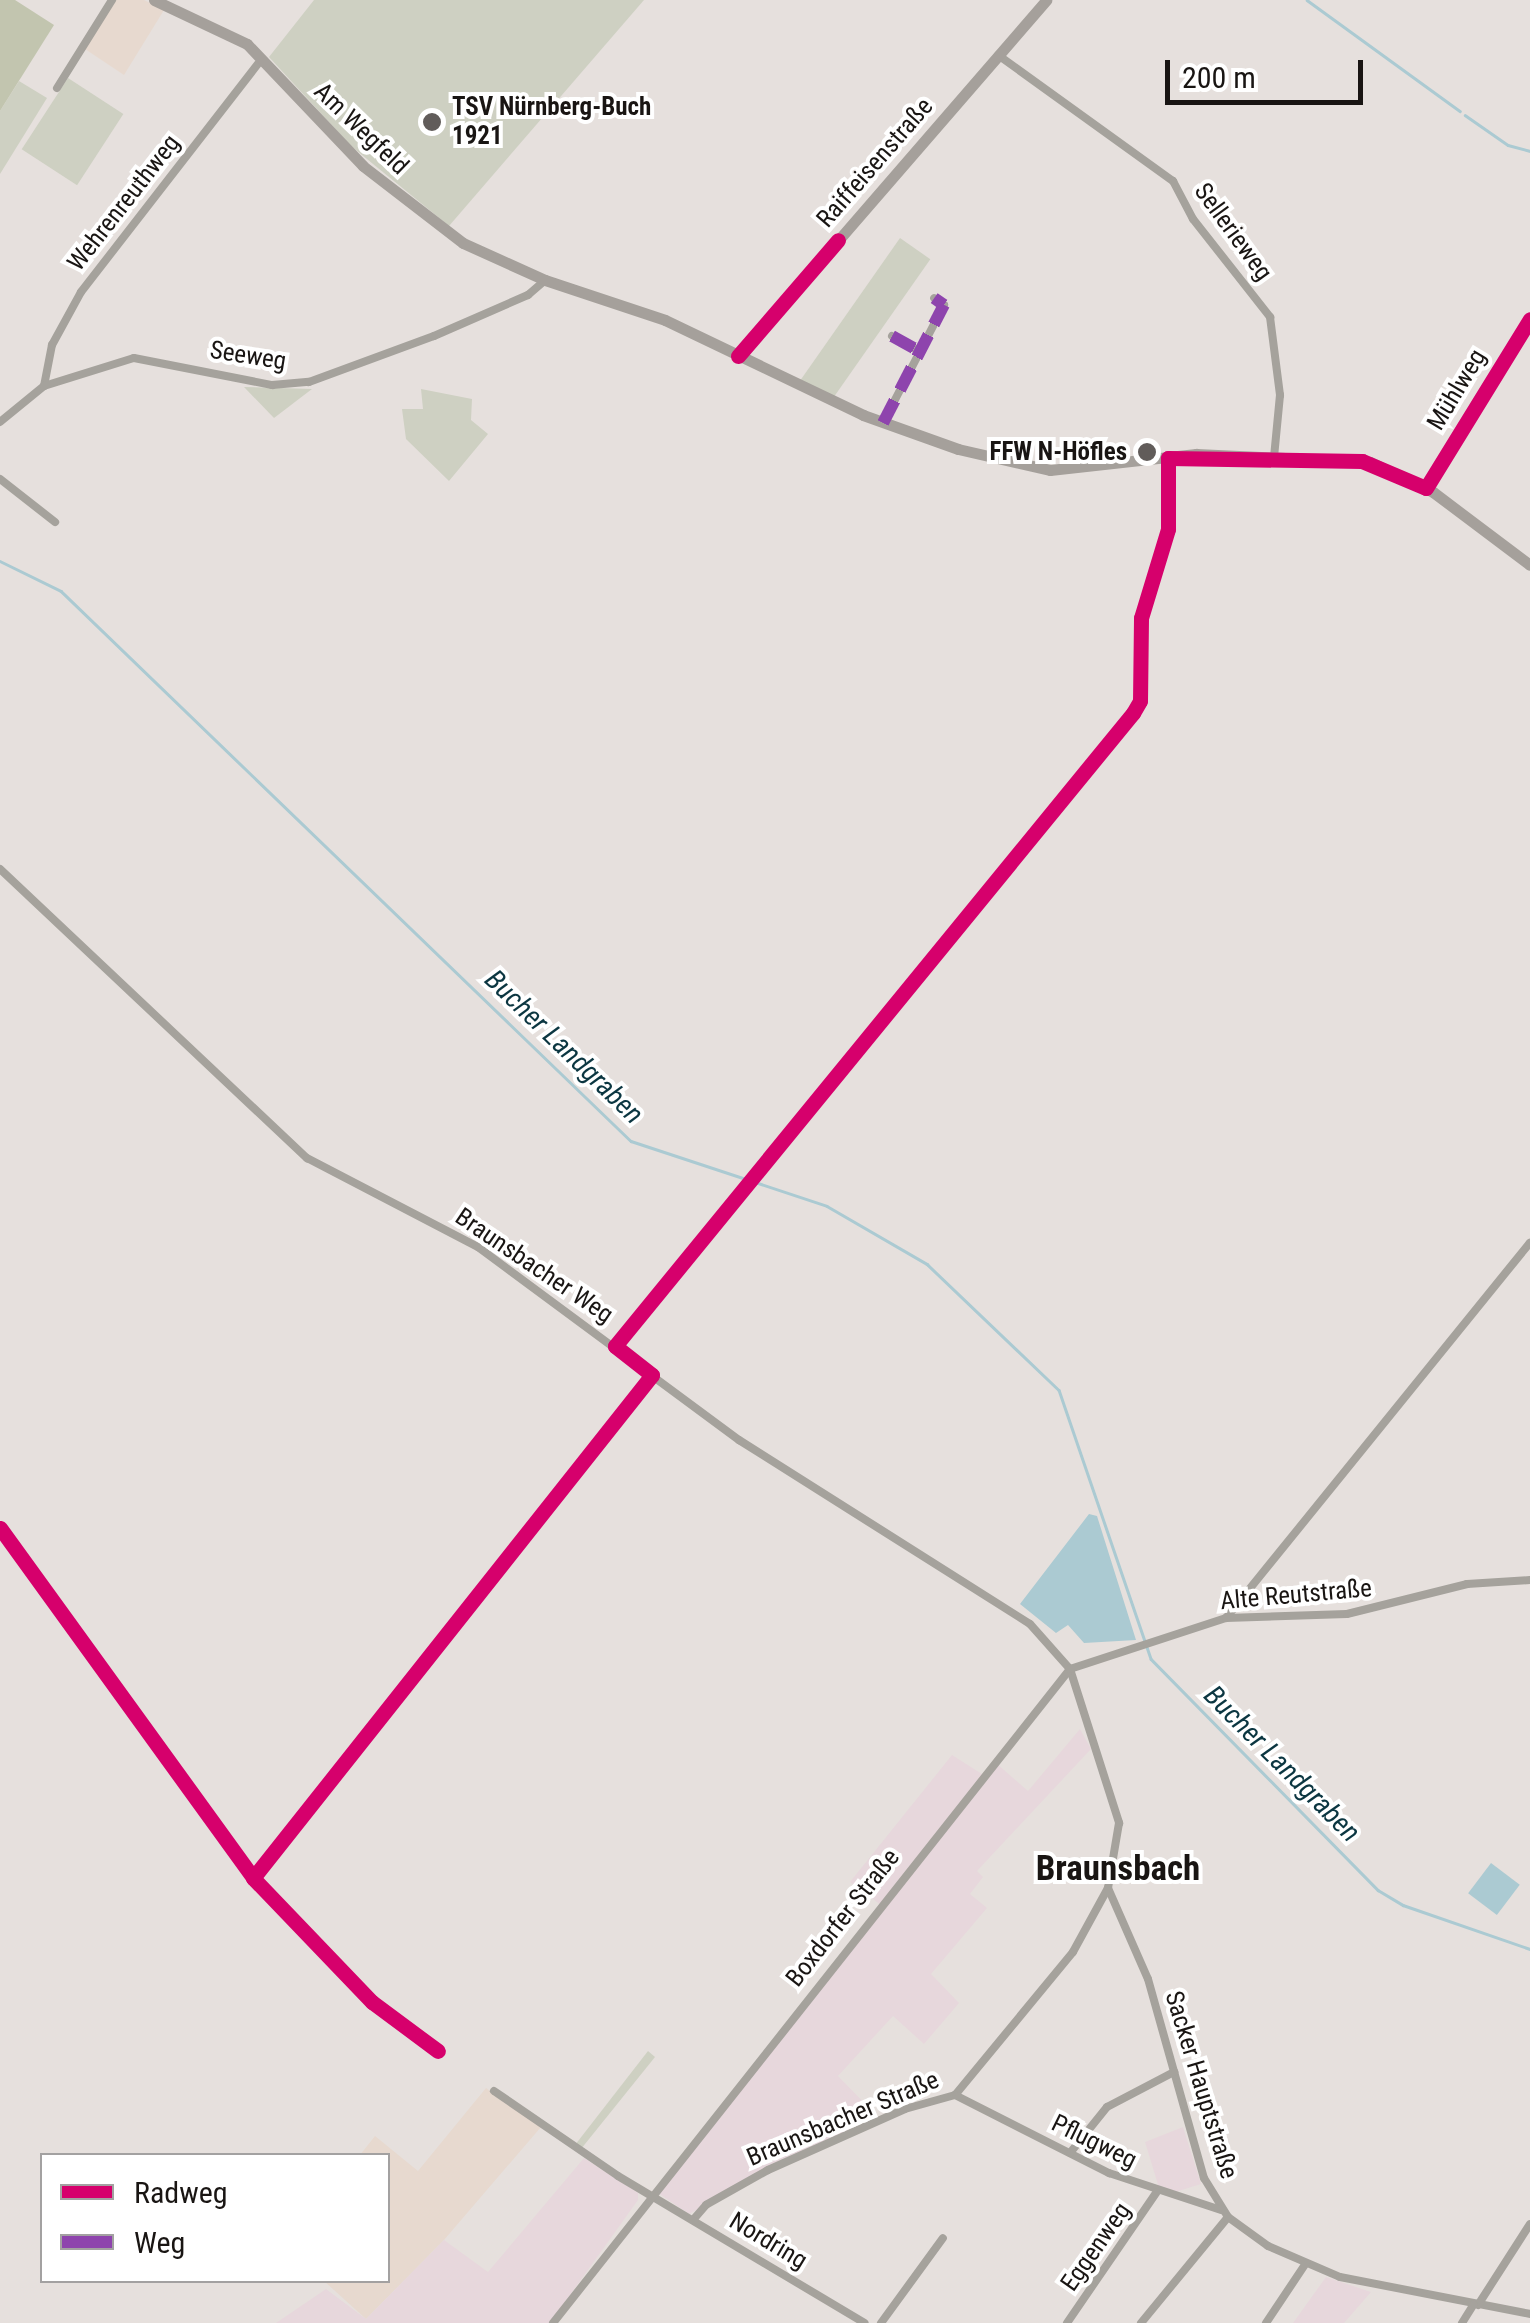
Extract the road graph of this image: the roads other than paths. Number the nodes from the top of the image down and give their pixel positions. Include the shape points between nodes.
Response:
1 (112, 0) edge
2 (154, 0) edge
3 (1046, 0) edge
4 (998, 55) junction
5 (262, 58) junction
6 (57, 88) dead end
7 (545, 280) junction
8 (934, 298) dead end
9 (1530, 319) edge
10 (892, 336) dead end
11 (921, 352) junction
12 (738, 356) junction
13 (44, 386) junction
14 (0, 422) edge
15 (883, 423) junction
16 (1274, 457) junction
17 (1168, 458) junction
18 (0, 479) edge
19 (1426, 488) junction
20 (56, 522) dead end
21 (1530, 565) edge
22 (1068, 792) dead end
23 (0, 869) edge
24 (1530, 1243) edge
25 (1530, 1580) edge
26 (1226, 1618) junction
27 (1070, 1669) junction
28 (1108, 1888) junction
29 (1174, 2072) junction
30 (494, 2091) dead end
31 (955, 2095) junction
32 (1070, 2152) junction
33 (1156, 2193) junction
34 (649, 2194) junction
35 (1225, 2213) junction
36 (693, 2220) junction
37 (1530, 2224) edge
38 (943, 2238) dead end
39 (1306, 2263) junction
40 (1476, 2304) junction
41 (1530, 2314) edge
42 (553, 2323) edge
43 (866, 2323) edge
44 (881, 2323) edge
45 (1067, 2323) edge
46 (1141, 2323) edge
47 (1266, 2323) edge
48 (1462, 2323) edge

1 - 6 street
2 - 5 street, Am Wegfeld via 227,32
3 - 4 street, Raiffeisenstraße
4 - 12 street, Raiffeisenstraße
4 - 16 street, Sellerieweg via 1174,181 1193,219 1270,317 1280,395
5 - 7 street, Am Wegfeld via 337,142 404,202 473,248
5 - 13 street, Wehrenreuthweg via 81,292 52,345
7 - 12 street, Am Wegfeld via 665,320
7 - 13 street, Seeweg via 534,292 434,336 309,382 272,384 134,358
8 - 11 street via 944,305
9 - 19 street, Mühlweg
10 - 11 street
11 - 15 street
12 - 15 street, Am Wegfeld
13 - 14 street, Seeweg
15 - 17 street, Am Wegfeld via 1037,469 1102,470
16 - 17 street, Am Wegfeld
16 - 19 street, Am Wegfeld via 1370,462
17 - 22 street via 1168,529 1141,618 1140,701
18 - 20 street
19 - 21 street, Am Wegfeld
23 - 27 street, Braunsbacher Weg via 308,1158 478,1247 739,1440 1030,1624
24 - 26 street
25 - 26 street, Alte Reutstraße via 1467,1584 1347,1614
26 - 27 street, Alte Reutstraße
27 - 28 street, Braunsbacher Straße via 1119,1823
27 - 34 street, Boxdorfer Straße
28 - 29 street, Sacker Hauptstraße via 1148,1979
28 - 31 street, Braunsbacher Straße via 1069,1957
29 - 32 street via 1107,2107
29 - 35 street, Sacker Hauptstraße via 1204,2178
30 - 34 street
31 - 32 street, Pflugweg
31 - 36 street, Braunsbacher Straße via 768,2170 706,2204
32 - 33 street, Pflugweg
33 - 35 street, Pflugweg
33 - 45 street, Eggenweg
34 - 36 street, Nordring
34 - 42 street, Boxdorfer Straße
35 - 39 street, Sacker Hauptstraße
35 - 46 street
36 - 43 street, Nordring
37 - 40 street
38 - 44 street
39 - 40 street, Sacker Hauptstraße via 1377,2288
39 - 47 street
40 - 41 street, Sacker Hauptstraße
40 - 48 street

